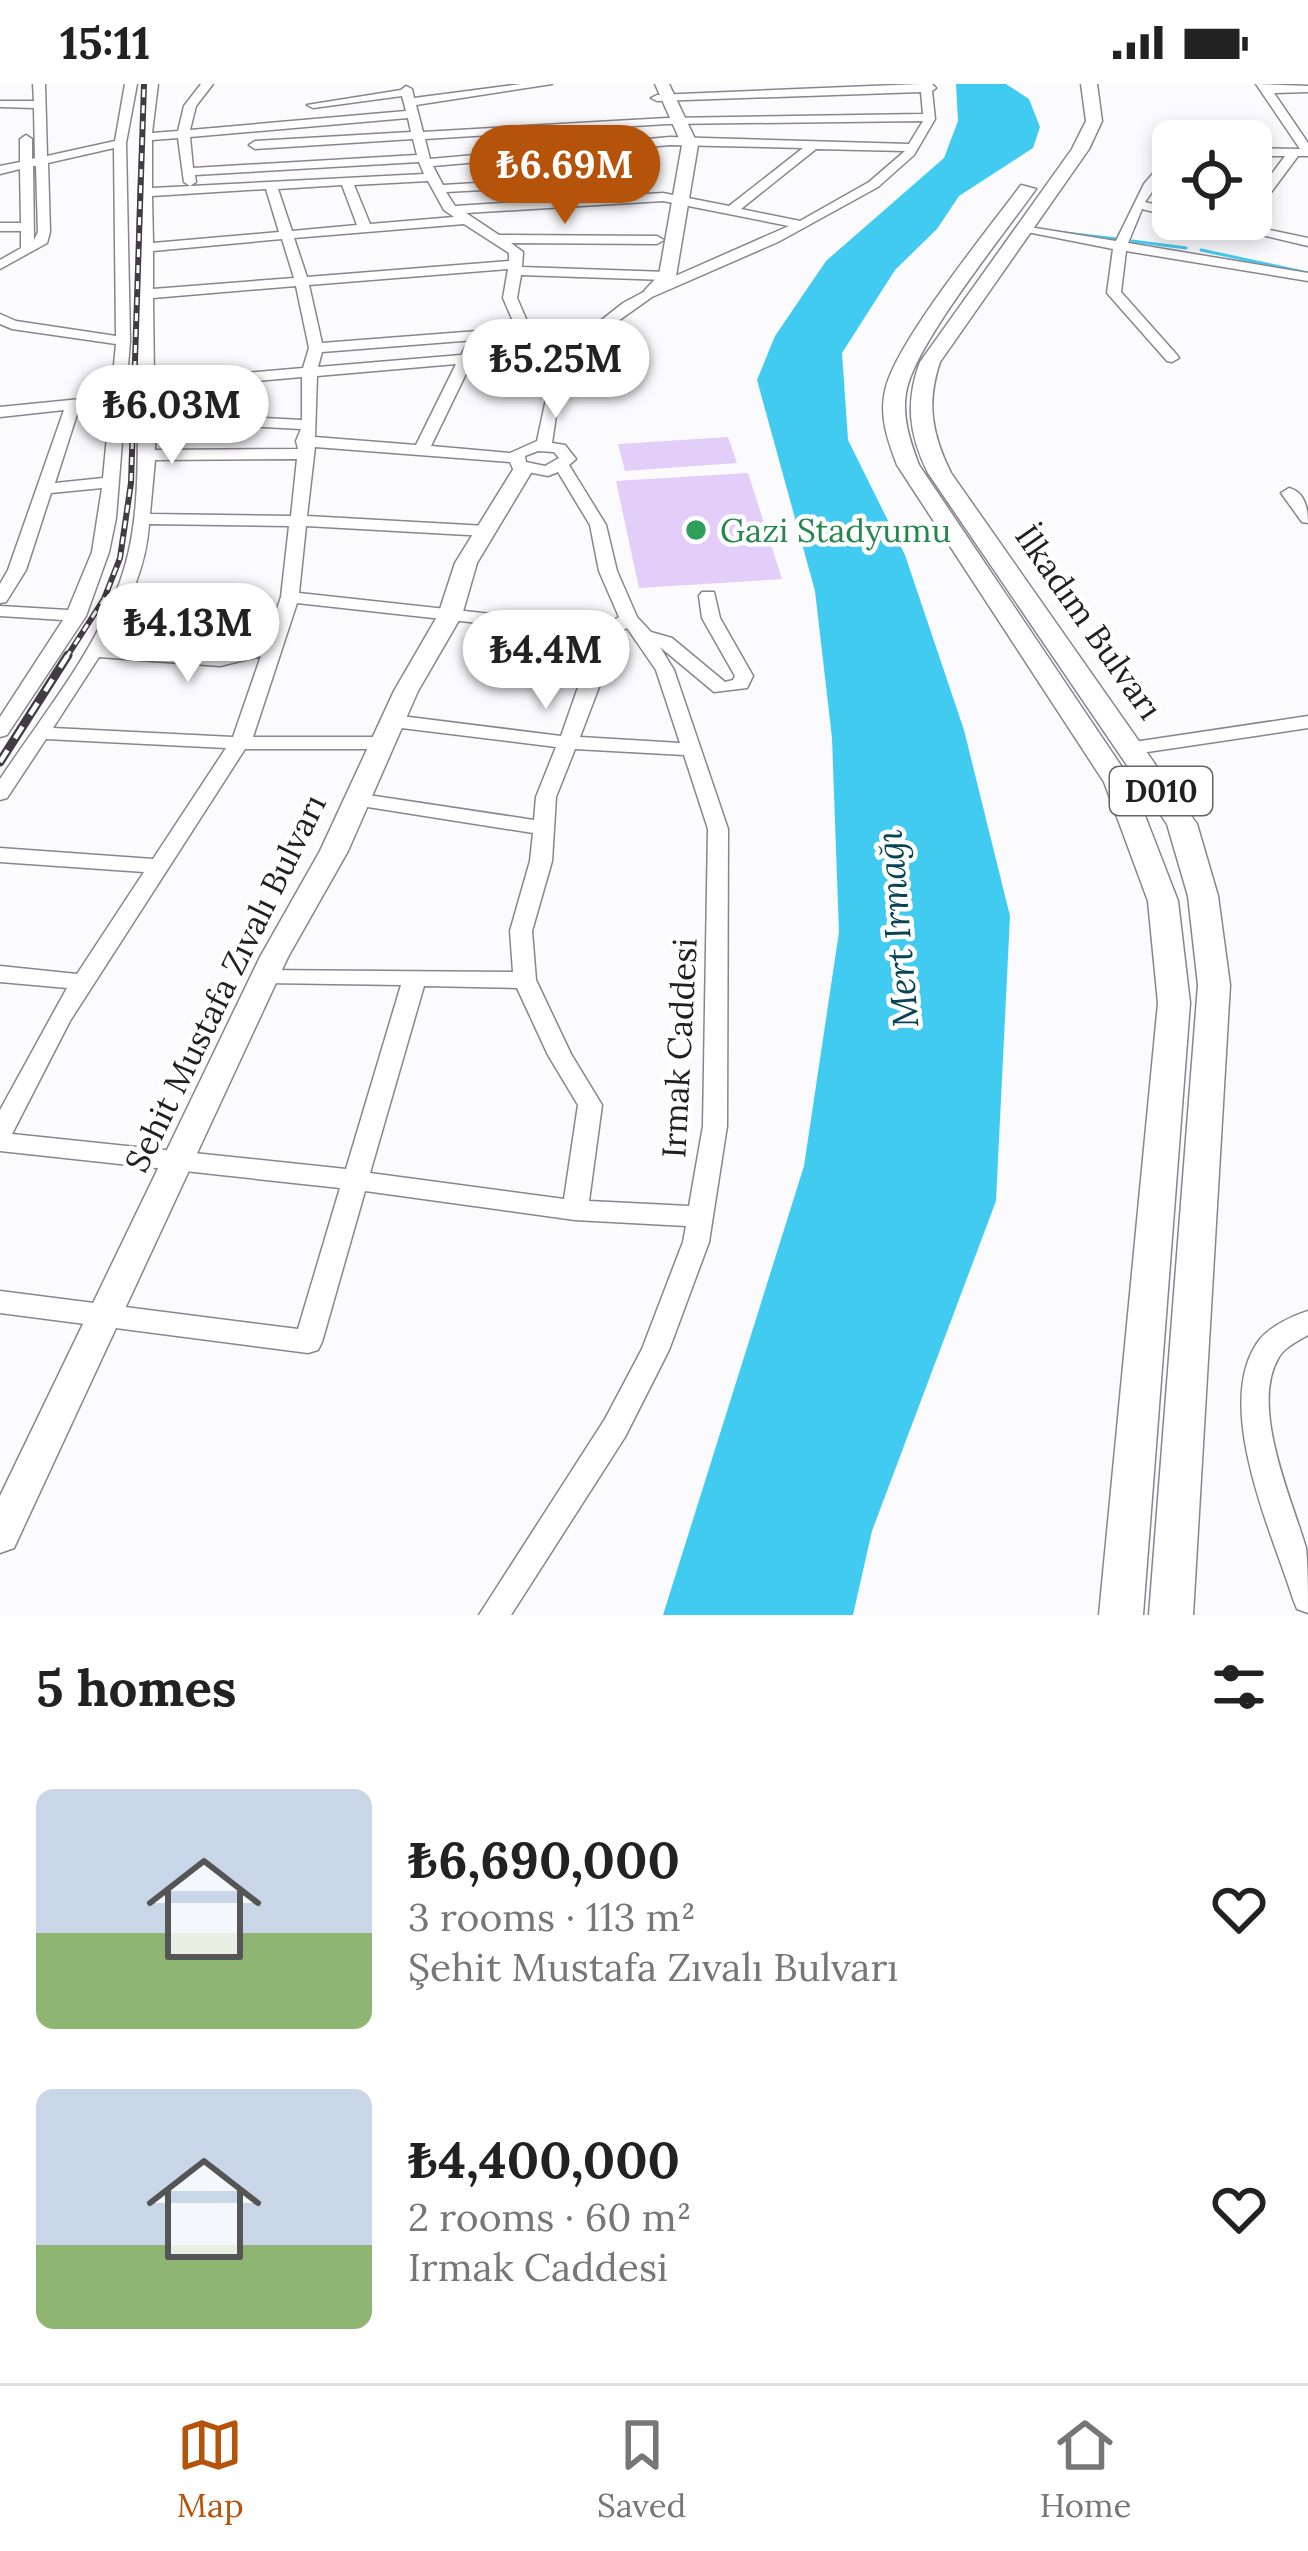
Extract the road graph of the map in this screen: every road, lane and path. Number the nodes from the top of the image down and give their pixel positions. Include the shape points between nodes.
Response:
1 (26, 84) edge
2 (39, 84) edge
3 (131, 84) edge
4 (152, 84) edge
5 (226, 84) edge
6 (375, 84) edge
7 (453, 84) edge
8 (1066, 84) edge
9 (1089, 84) edge
10 (536, 85) edge
11 (205, 86) edge
12 (928, 86) edge
13 (1264, 87) edge
14 (1308, 89) edge
15 (732, 90) edge
16 (659, 91) edge
17 (407, 94) edge
18 (793, 94) junction
19 (0, 104) edge
20 (32, 105) junction
21 (313, 105) junction
22 (928, 117) junction
23 (799, 119) junction
24 (1285, 119) junction
25 (1308, 119) edge
26 (319, 120) junction
27 (674, 121) junction
28 (246, 128) junction
29 (542, 128) junction
30 (181, 134) junction
31 (417, 136) junction
32 (146, 137) junction
33 (670, 141) junction
34 (121, 143) junction
35 (255, 145) junction
36 (690, 145) junction
37 (811, 148) junction
38 (912, 148) junction
39 (1272, 152) edge
40 (564, 153) junction
41 (1303, 153) edge
42 (34, 162) junction
43 (276, 167) junction
44 (0, 170) edge
45 (188, 172) junction
46 (429, 172) junction
47 (575, 181) junction
48 (347, 182) junction
49 (1152, 184) edge
50 (271, 186) junction
51 (1272, 188) edge
52 (191, 189) junction
53 (149, 192) junction
54 (671, 198) junction
55 (577, 202) junction
56 (1138, 204) junction
57 (1152, 208) edge
58 (731, 211) junction
59 (458, 215) junction
60 (808, 226) junction
61 (0, 227) edge
62 (27, 227) junction
63 (365, 229) junction
64 (1023, 230) junction
65 (1272, 231) edge
66 (287, 236) junction
67 (550, 237) junction
68 (500, 239) junction
69 (657, 240) junction
70 (1308, 242) edge
71 (1124, 245) junction
72 (148, 247) junction
73 (28, 248) junction
74 (0, 265) edge
75 (515, 267) junction
76 (574, 274) junction
77 (1308, 277) edge
78 (658, 281) junction
79 (302, 282) junction
80 (148, 294) junction
81 (0, 318) edge
82 (525, 332) junction
83 (481, 334) junction
84 (590, 338) junction
85 (123, 341) junction
86 (316, 348) junction
87 (1172, 358) dead end
88 (464, 359) junction
89 (309, 372) junction
90 (145, 386) junction
91 (117, 400) junction
92 (73, 405) junction
93 (0, 412) edge
94 (145, 416) junction
95 (305, 440) junction
96 (421, 451) junction
97 (147, 455) junction
98 (528, 457) junction
99 (562, 466) junction
100 (110, 482) junction
101 (42, 489) junction
102 (1308, 492) edge
103 (1308, 518) edge
104 (142, 520) junction
105 (299, 520) junction
106 (486, 531) junction
107 (708, 596) dead end
108 (290, 597) junction
109 (0, 598) edge
110 (0, 611) edge
111 (451, 615) junction
112 (77, 616) junction
113 (637, 628) junction
114 (606, 632) junction
115 (274, 648) junction
116 (94, 651) junction
117 (1308, 722) edge
118 (0, 731) edge
119 (388, 732) junction
120 (40, 733) junction
121 (564, 742) junction
122 (239, 743) junction
123 (1133, 748) junction
124 (694, 750) junction
125 (0, 794) edge
126 (355, 799) junction
127 (542, 828) junction
128 (0, 855) edge
129 (161, 866) junction
130 (0, 974) edge
131 (266, 975) junction
132 (414, 980) junction
133 (525, 980) junction
134 (85, 982) junction
135 (0, 1138) edge
136 (176, 1162) junction
137 (358, 1181) junction
138 (575, 1210) junction
139 (700, 1216) junction
140 (0, 1302) edge
141 (105, 1316) junction
142 (1308, 1322) edge
143 (0, 1536) edge
144 (1308, 1599) edge
145 (494, 1615) edge
146 (1121, 1615) edge
147 (1171, 1615) edge

1 - 20 street
2 - 20 street
3 - 34 street
4 - 32 street
5 - 11 street
6 - 21 street via 308,93
7 - 17 street
8 - 146 highway, İlkadım Bulvarı / D010 via 1074,117 905,358 893,417 908,465 1118,782 1163,901 1174,1003
9 - 64 highway, İlkadım Bulvarı / D010 via 1094,121
10 - 17 street
10 - 29 street
11 - 30 street via 191,98
12 - 18 street
12 - 22 street
13 - 14 street
13 - 24 street
15 - 16 street
15 - 18 street
16 - 27 main road
17 - 21 street
17 - 26 street
17 - 31 street
18 - 23 street
19 - 20 street
20 - 42 street
21 - 26 street
22 - 23 street
22 - 38 street
23 - 27 street
23 - 37 street
24 - 25 street
24 - 41 street
26 - 28 street
27 - 29 street
27 - 33 main road
27 - 36 main road
28 - 30 street
28 - 35 street
29 - 31 street
29 - 40 street
30 - 32 street
30 - 45 street
31 - 35 street
31 - 46 street
32 - 53 street
33 - 36 street
33 - 40 street
33 - 54 main road
34 - 42 street
34 - 85 street
35 - 43 street
36 - 37 street
36 - 54 main road
37 - 38 street
37 - 58 street
38 - 60 street
39 - 41 street
40 - 46 street
40 - 47 street
41 - 51 street
42 - 44 street
42 - 62 street
42 - 73 street via 44,232
43 - 45 street
43 - 46 street
45 - 52 street
46 - 47 street
46 - 48 street
46 - 59 street
47 - 55 street
48 - 50 street
48 - 63 street
49 - 56 street
50 - 52 street
50 - 66 street
52 - 53 street
53 - 72 street
54 - 55 street
54 - 58 street
54 - 69 main road
54 - 78 main road
55 - 59 street
56 - 57 street
56 - 71 street
58 - 60 street
59 - 63 street
59 - 68 street
60 - 78 street
61 - 62 street
62 - 73 street
63 - 66 street
64 - 71 street
64 - 123 highway, İlkadım Bulvarı / D010 via 930,362 921,384 923,442
65 - 70 street
66 - 72 street
66 - 79 street
67 - 68 street
67 - 69 street
67 - 76 street
68 - 75 street via 516,252
69 - 78 main road
71 - 77 street
71 - 87 street via 1114,292
72 - 80 street
73 - 74 street
75 - 76 street
75 - 79 street
75 - 82 street via 510,305
76 - 78 street
78 - 84 street
79 - 80 street
79 - 86 street
80 - 90 street
81 - 85 street
82 - 83 street
82 - 84 street
83 - 86 street
83 - 88 street
84 - 98 street via 553,388
85 - 91 street
86 - 89 street
88 - 89 street
88 - 96 street
89 - 90 street
89 - 95 street
90 - 94 street
91 - 92 street
91 - 100 street
92 - 93 street
92 - 101 street
94 - 95 street
94 - 97 street
95 - 96 street
95 - 97 street
95 - 105 street
96 - 98 street
97 - 104 street
98 - 99 street
98 - 99 street, Irmak Caddesi via 564,451
98 - 106 main road, Sehit Mustafa Zıvalı Bulvarı
99 - 113 street, Irmak Caddesi via 598,525 608,571
100 - 101 street
100 - 112 street via 105,544
101 - 109 street
102 - 103 street via 1289,493
104 - 105 street
104 - 116 street via 133,574
105 - 106 street
105 - 108 street
106 - 111 main road, Sehit Mustafa Zıvalı Bulvarı via 466,562
107 - 113 street via 711,618 744,676 740,684 721,688
108 - 111 street
108 - 115 street
110 - 112 street
111 - 114 street
111 - 119 main road, Sehit Mustafa Zıvalı Bulvarı
112 - 118 street
113 - 114 street
113 - 124 street, Irmak Caddesi via 664,670
114 - 121 street
115 - 116 street via 220,660
115 - 122 street
116 - 120 street
117 - 123 street
119 - 121 street
119 - 122 street
119 - 126 main road, Sehit Mustafa Zıvalı Bulvarı
120 - 122 street
120 - 125 street
121 - 124 street
121 - 127 street
122 - 129 street
123 - 147 highway, İlkadım Bulvarı / D010 via 1182,824 1203,896 1214,985
124 - 139 street, Irmak Caddesi via 718,829 715,1126
126 - 127 street
126 - 131 main road, Sehit Mustafa Zıvalı Bulvarı
127 - 133 street via 521,931
128 - 129 street
129 - 134 street
130 - 134 street
131 - 132 street
131 - 136 main road, Sehit Mustafa Zıvalı Bulvarı
132 - 133 street
132 - 137 street
133 - 138 street via 590,1106
134 - 135 street
135 - 136 street
136 - 137 street
136 - 141 main road, Sehit Mustafa Zıvalı Bulvarı
137 - 138 street
137 - 141 street via 308,1342
138 - 139 street
139 - 145 street, Irmak Caddesi via 655,1350 615,1428
140 - 141 street
141 - 143 main road, Sehit Mustafa Zıvalı Bulvarı
142 - 144 street via 1270,1348 1253,1394

